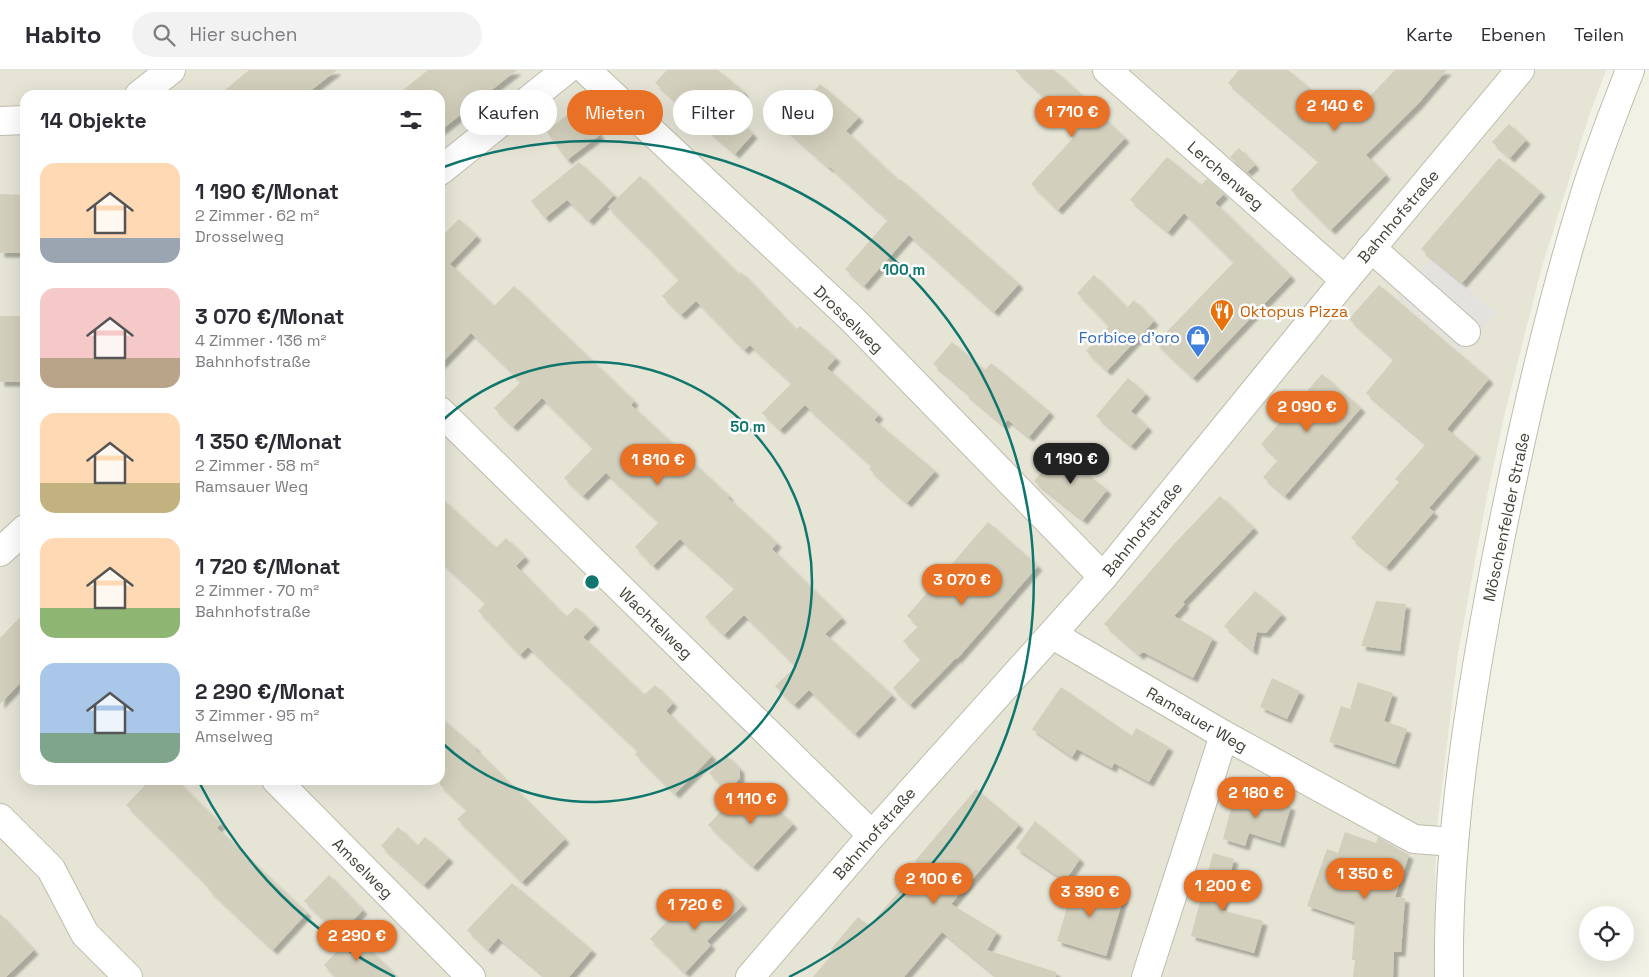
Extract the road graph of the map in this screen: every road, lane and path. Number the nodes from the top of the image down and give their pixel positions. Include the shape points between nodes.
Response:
1 (172, 70) edge
2 (566, 70) edge
3 (586, 70) edge
4 (1107, 70) edge
5 (1520, 70) edge
6 (1630, 70) edge
7 (146, 90) edge
8 (20, 120) edge
9 (0, 121) edge
10 (445, 167) edge
11 (1370, 248) junction
12 (1345, 280) junction
13 (1466, 332) dead end
14 (445, 417) edge
15 (20, 534) edge
16 (0, 552) edge
17 (1102, 577) junction
18 (1053, 635) junction
19 (1224, 735) junction
20 (281, 785) edge
21 (0, 818) edge
22 (872, 835) junction
23 (1454, 842) junction
24 (128, 977) edge
25 (471, 977) edge
26 (750, 977) edge
27 (1146, 977) edge
28 (1449, 977) edge

1 - 7 street
2 - 10 street
3 - 17 street, Drosselweg via 852,320
4 - 12 street, Lerchenweg
5 - 11 street, Bahnhofstraße
6 - 23 street, Möschenfelder Straße via 1584,195 1524,428 1477,657
8 - 9 street
11 - 12 street, Bahnhofstraße
11 - 13 street
12 - 17 street, Bahnhofstraße
14 - 22 street, Wachtelweg
15 - 16 street
17 - 18 street, Bahnhofstraße
18 - 19 street, Ramsauer Weg
18 - 22 street, Bahnhofstraße
19 - 23 street, Ramsauer Weg via 1414,839
19 - 27 street
20 - 25 street, Amselweg
21 - 24 street via 51,869 85,934
22 - 26 street, Bahnhofstraße
23 - 28 street, Möschenfelder Straße

